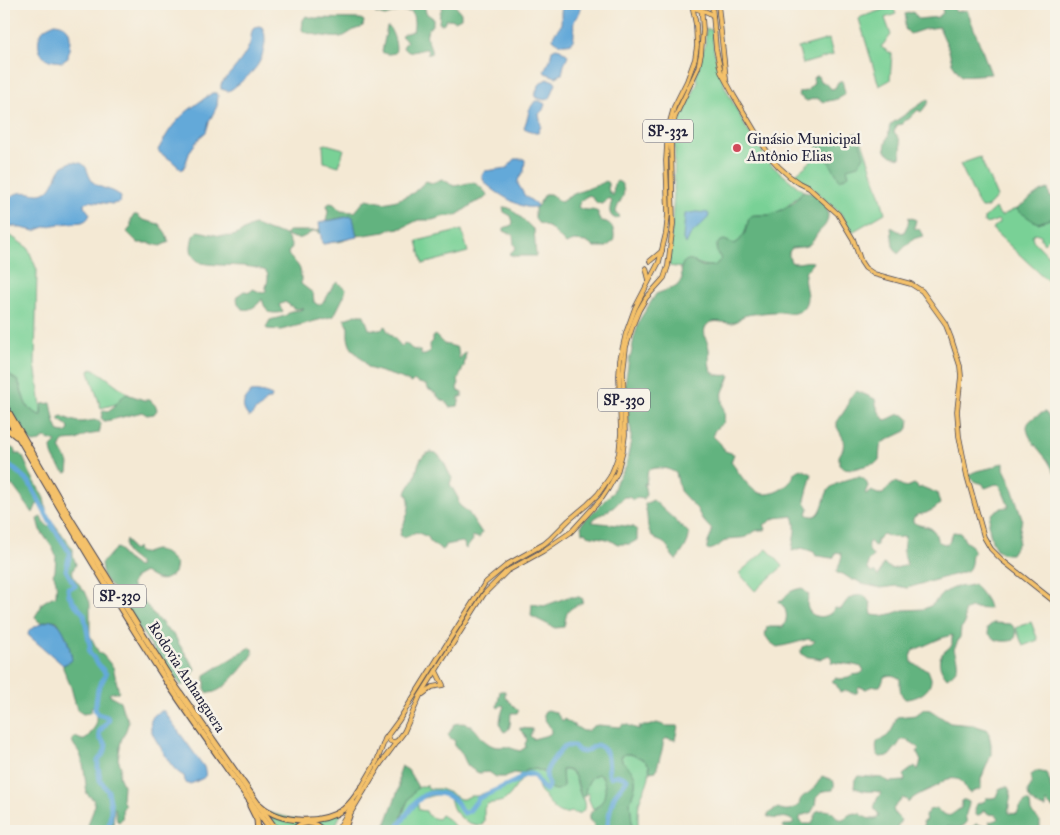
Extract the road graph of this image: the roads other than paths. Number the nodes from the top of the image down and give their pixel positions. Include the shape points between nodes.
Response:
1 (701, 4) edge
2 (712, 4) edge
3 (718, 4) edge
4 (692, 5) edge
5 (702, 11) junction
6 (713, 16) junction
7 (709, 29) junction
8 (722, 45) junction
9 (715, 46) junction
10 (726, 81) junction
11 (662, 251) junction
12 (650, 260) dead end
13 (659, 262) junction
14 (668, 266) junction
15 (646, 268) dead end
16 (653, 272) junction
17 (661, 276) junction
18 (649, 282) junction
19 (4, 404) edge
20 (4, 412) edge
21 (4, 429) edge
22 (19, 439) junction
23 (569, 520) junction
24 (565, 523) junction
25 (577, 527) junction
26 (571, 532) junction
27 (1056, 603) edge
28 (436, 671) junction
29 (420, 696) junction
30 (388, 735) junction
31 (399, 741) junction
32 (240, 783) junction
33 (361, 788) junction
34 (350, 813) joint
35 (258, 831) edge
36 (271, 831) edge
37 (277, 831) edge
38 (293, 831) edge
39 (323, 831) edge
40 (340, 831) edge

1 - 5 main road, SP-332
2 - 6 main road
3 - 8 main road
4 - 5 main road
4 - 11 main road, SP-332 via 697,39 695,60 674,107 668,130 668,224
5 - 6 main road
5 - 7 main road, SP-332
6 - 7 main road
7 - 9 main road
7 - 14 main road, SP-332 via 698,68 672,130 672,224
8 - 9 main road
8 - 10 main road
9 - 10 main road
10 - 27 main road via 779,167 838,214 865,268 874,274 917,287 945,323 961,372 959,436 984,537 1002,560
11 - 12 main road
11 - 13 main road, SP-332
13 - 14 main road
13 - 16 main road
14 - 17 main road
15 - 18 main road
16 - 17 main road
16 - 18 main road, SP-330
17 - 25 main road, SP-330 via 639,310 626,347 623,372 625,435 617,473 608,490
18 - 23 main road, SP-330 via 635,308 620,359 621,433 617,459 602,489
19 - 32 highway, Rodovia Anhanguera / SP-330 via 72,521
20 - 22 highway, Rodovia Anhanguera / SP-330
21 - 22 highway
22 - 32 highway, Rodovia Anhanguera / SP-330 via 170,686
23 - 24 main road, SP-330
23 - 25 main road
24 - 26 main road
24 - 30 main road, SP-330 via 544,544 508,564 485,583
25 - 26 main road, SP-330
26 - 28 main road, SP-330 via 507,571 492,585
28 - 29 main road, SP-330
28 - 29 main road via 443,685 432,687
29 - 31 main road, SP-330
30 - 31 main road via 391,742
30 - 33 main road, SP-330
31 - 34 main road, SP-330 via 381,763
32 - 33 highway via 269,812 293,819 319,819 337,813 350,804
32 - 35 highway
32 - 36 highway, Rodovia Anhanguera / SP-330
32 - 37 highway, Rodovia Anhanguera / SP-330
33 - 40 main road, SP-330
34 - 40 highway
38 - 39 highway via 297,826 308,823

